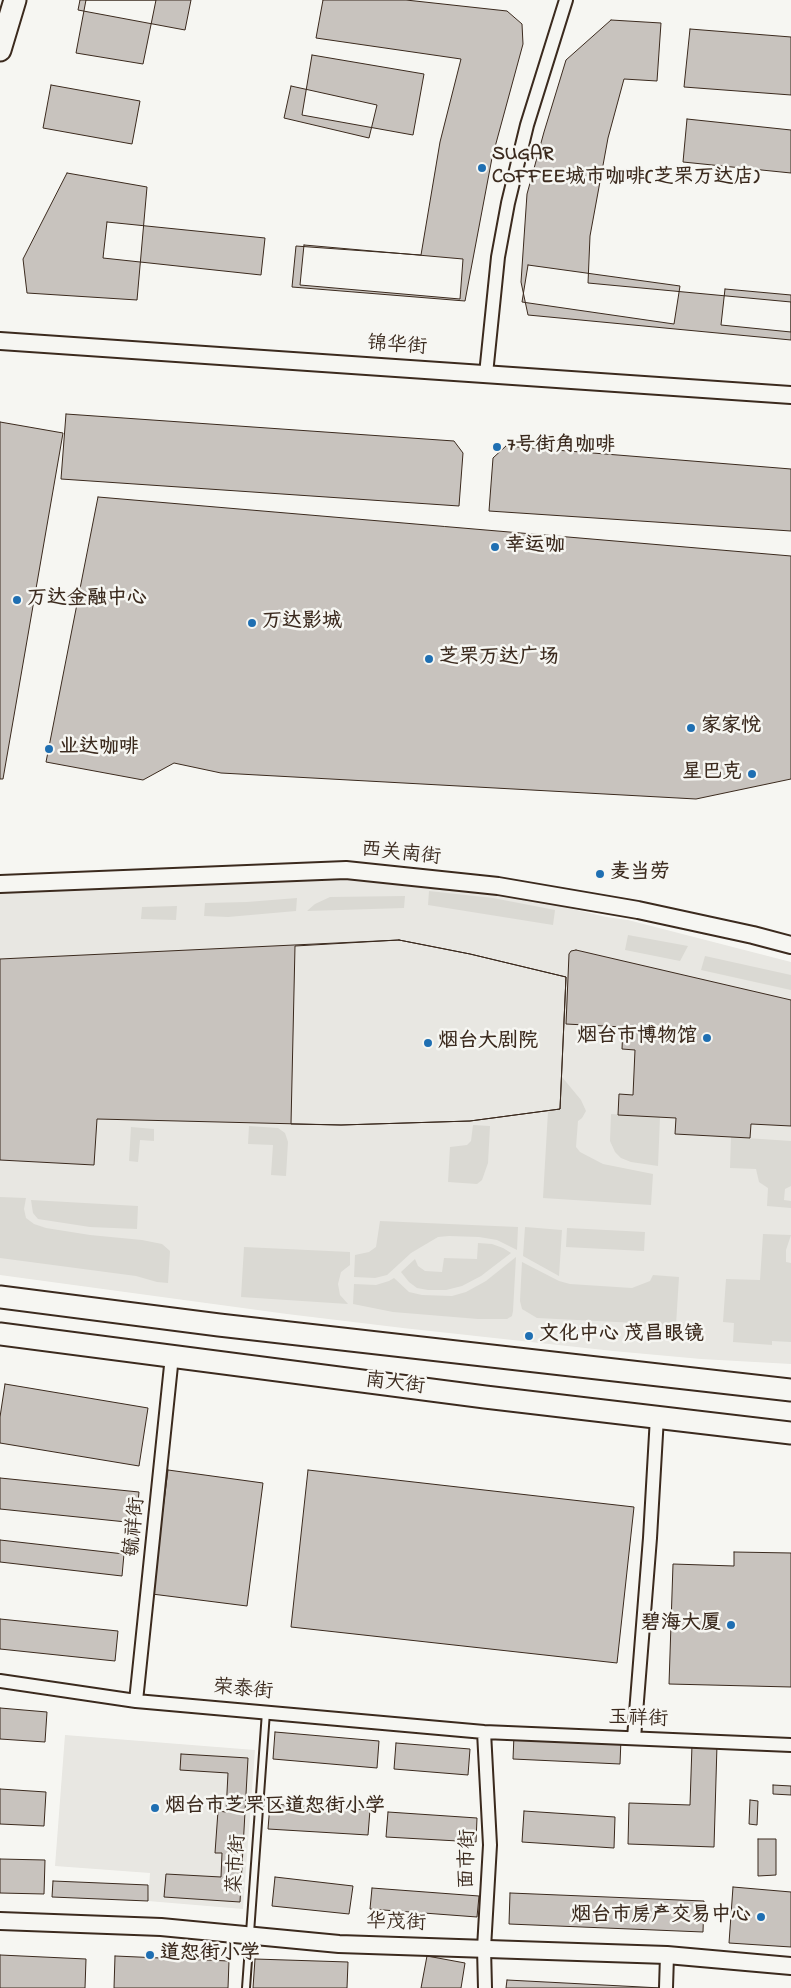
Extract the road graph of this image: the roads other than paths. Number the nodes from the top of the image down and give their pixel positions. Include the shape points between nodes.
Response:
1 (15, 0) edge
2 (566, 0) edge
3 (0, 50) edge
4 (0, 341) edge
5 (486, 374) junction
6 (791, 395) edge
7 (0, 884) edge
8 (791, 945) edge
9 (0, 1297) edge
10 (0, 1334) edge
11 (172, 1356) junction
12 (791, 1390) edge
13 (657, 1417) junction
14 (791, 1433) edge
15 (0, 1681) edge
16 (136, 1700) junction
17 (266, 1712) junction
18 (484, 1732) junction
19 (634, 1738) junction
20 (791, 1745) edge
21 (0, 1921) edge
22 (249, 1936) junction
23 (484, 1948) junction
24 (667, 1955) junction
25 (791, 1966) edge
26 (246, 1988) edge
27 (486, 1988) edge
28 (666, 1988) edge

1 - 3 main road
2 - 5 street via 527,125 508,203 498,258
4 - 5 street, 锦华街
5 - 6 street, 锦华街
7 - 8 street, 西关南街 via 346,870 498,886 638,910
9 - 12 main road, 南大街
10 - 11 main road, 南大街
11 - 13 main road, 南大街
11 - 16 street, 毓祥街
13 - 14 main road, 南大街
13 - 19 street
15 - 16 street, 荣泰街
16 - 17 street, 荣泰街
17 - 18 street, 荣泰街
17 - 22 lane, 菜市街
18 - 19 street, 玉祥街
18 - 23 street, 面市街 via 490,1844
19 - 20 street, 玉祥街
21 - 22 street, 华茂街 via 161,1927
22 - 23 street, 华茂街 via 339,1944
22 - 26 lane, 菜市街
23 - 24 street, 华茂街
23 - 27 street, 面市街
24 - 25 street, 华茂街
24 - 28 street

